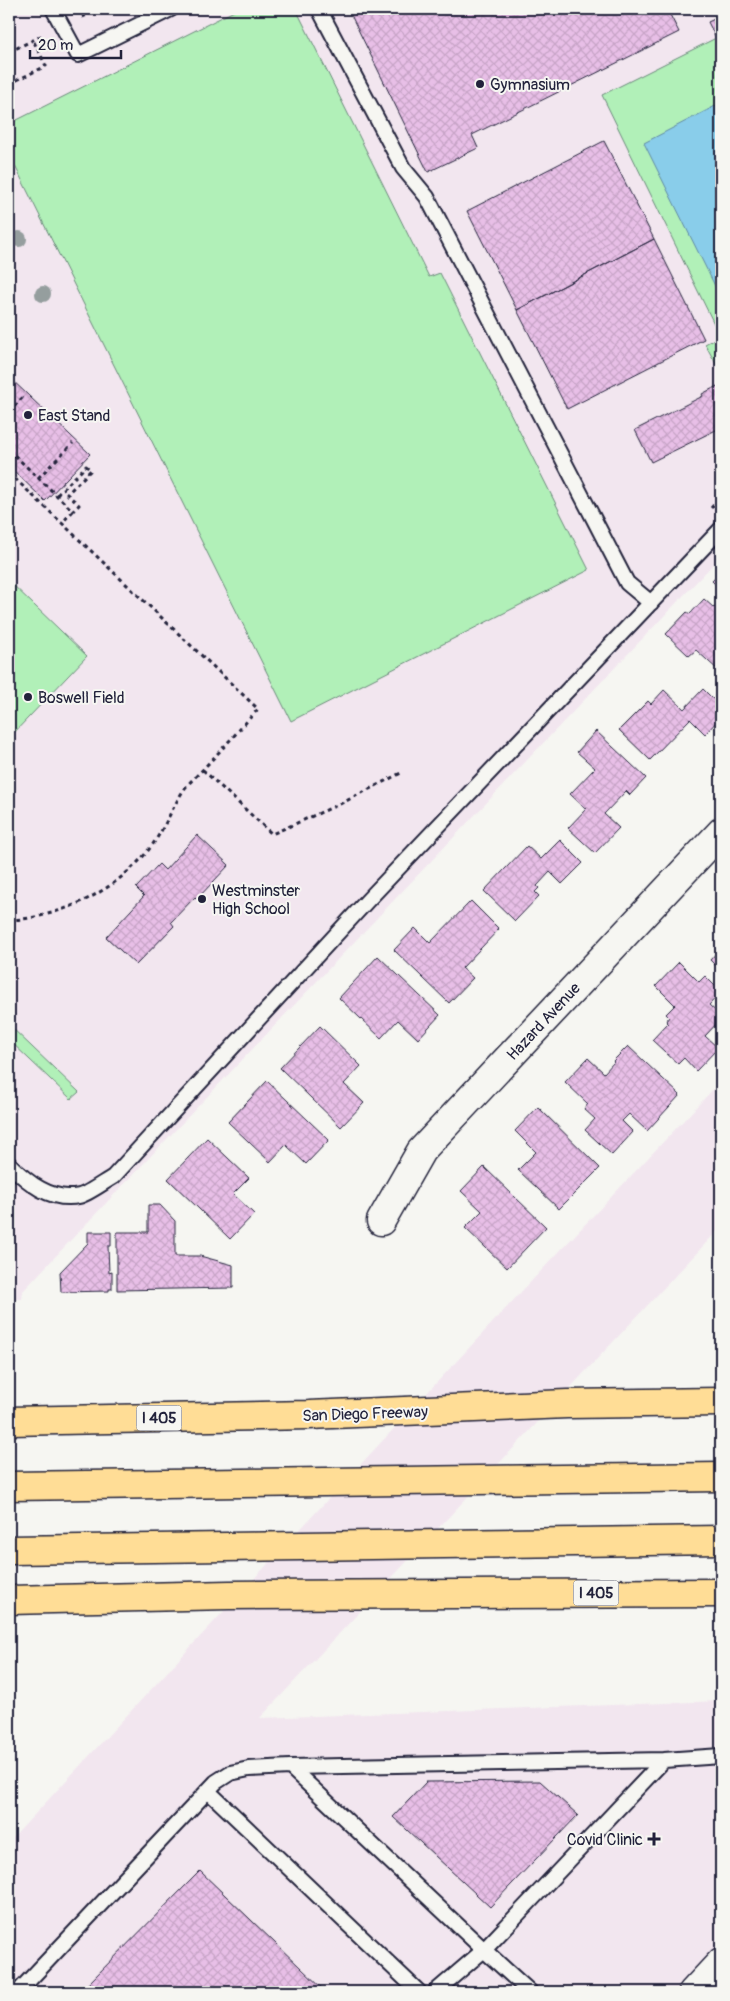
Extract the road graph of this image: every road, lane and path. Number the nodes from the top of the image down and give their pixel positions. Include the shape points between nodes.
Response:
1 (53, 9) edge
2 (171, 9) edge
3 (319, 9) edge
4 (32, 40) dead end
5 (9, 84) edge
6 (24, 396) dead end
7 (9, 412) edge
8 (73, 443) dead end
9 (9, 450) edge
10 (9, 473) edge
11 (38, 478) junction
12 (57, 495) junction
13 (73, 511) junction
14 (62, 523) junction
15 (721, 528) edge
16 (650, 603) junction
17 (203, 770) junction
18 (401, 773) dead end
19 (721, 832) edge
20 (9, 920) edge
21 (9, 1164) edge
22 (381, 1221) dead end
23 (721, 1402) edge
24 (9, 1420) edge
25 (721, 1477) edge
26 (9, 1486) edge
27 (721, 1540) edge
28 (9, 1550) edge
29 (719, 1593) edge
30 (9, 1600) edge
31 (721, 1756) edge
32 (664, 1760) junction
33 (290, 1767) junction
34 (208, 1791) junction
35 (484, 1950) junction
36 (721, 1962) edge
37 (18, 1992) edge
38 (419, 1992) edge
39 (435, 1992) edge
40 (530, 1992) edge
41 (693, 1992) edge

1 - 2 lane via 78,55
3 - 16 lane via 403,168 427,197 627,583
4 - 5 path via 46,66
6 - 7 path
8 - 11 path
9 - 11 path
10 - 14 path
11 - 12 path
12 - 13 path
12 - 13 path via 86,466 91,470 67,494 79,505
13 - 14 path
14 - 17 path via 258,709
15 - 16 lane
16 - 21 lane via 367,901 114,1177 79,1196 61,1196 39,1189
17 - 18 path via 272,834
17 - 20 path via 184,790 152,846 125,874 98,894 65,909 26,920
19 - 22 street, Hazard Avenue via 421,1151
23 - 24 highway, San Diego Freeway / I 405 via 567,1404 309,1415
25 - 26 highway
27 - 28 highway
29 - 30 highway, I 405 via 229,1595
31 - 32 lane
32 - 33 lane
32 - 35 lane
33 - 34 lane via 230,1773
33 - 35 lane
34 - 37 lane
34 - 38 lane
35 - 39 lane
35 - 40 lane
36 - 41 street

